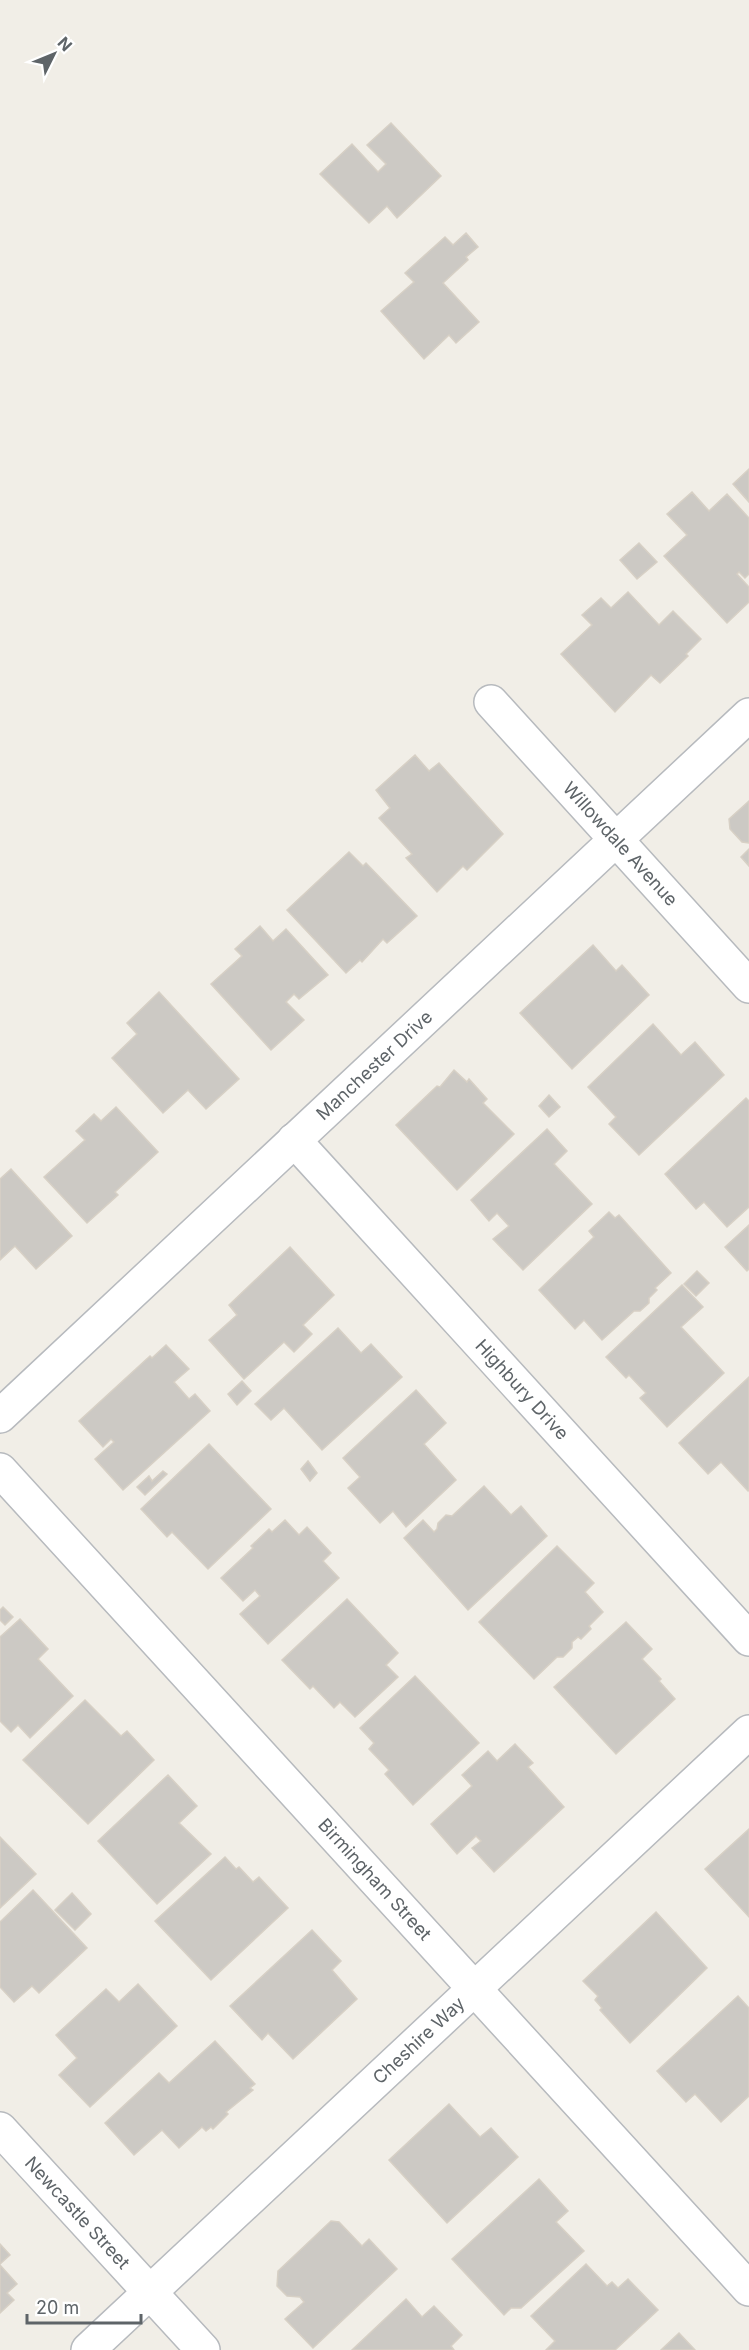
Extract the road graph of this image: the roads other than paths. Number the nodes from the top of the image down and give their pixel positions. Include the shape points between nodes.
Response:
1 (491, 702) dead end
2 (749, 716) edge
3 (615, 841) junction
4 (749, 986) edge
5 (294, 1140) junction
6 (0, 1416) edge
7 (0, 1470) edge
8 (749, 1639) edge
9 (749, 1732) edge
10 (474, 1989) junction
11 (0, 2129) edge
12 (749, 2289) edge
13 (150, 2292) junction
14 (88, 2350) edge
15 (203, 2350) edge

1 - 3 street, Willowdale Avenue
2 - 3 street, Manchester Drive
3 - 4 street, Willowdale Avenue
3 - 5 street, Manchester Drive
5 - 6 street, Manchester Drive
5 - 8 street, Highbury Drive
7 - 10 street, Birmingham Street
9 - 10 street, Cheshire Way
10 - 12 street, Birmingham Street
10 - 13 street, Cheshire Way
11 - 13 street, Newcastle Street
13 - 14 street, Cheshire Way
13 - 15 street, Newcastle Street

